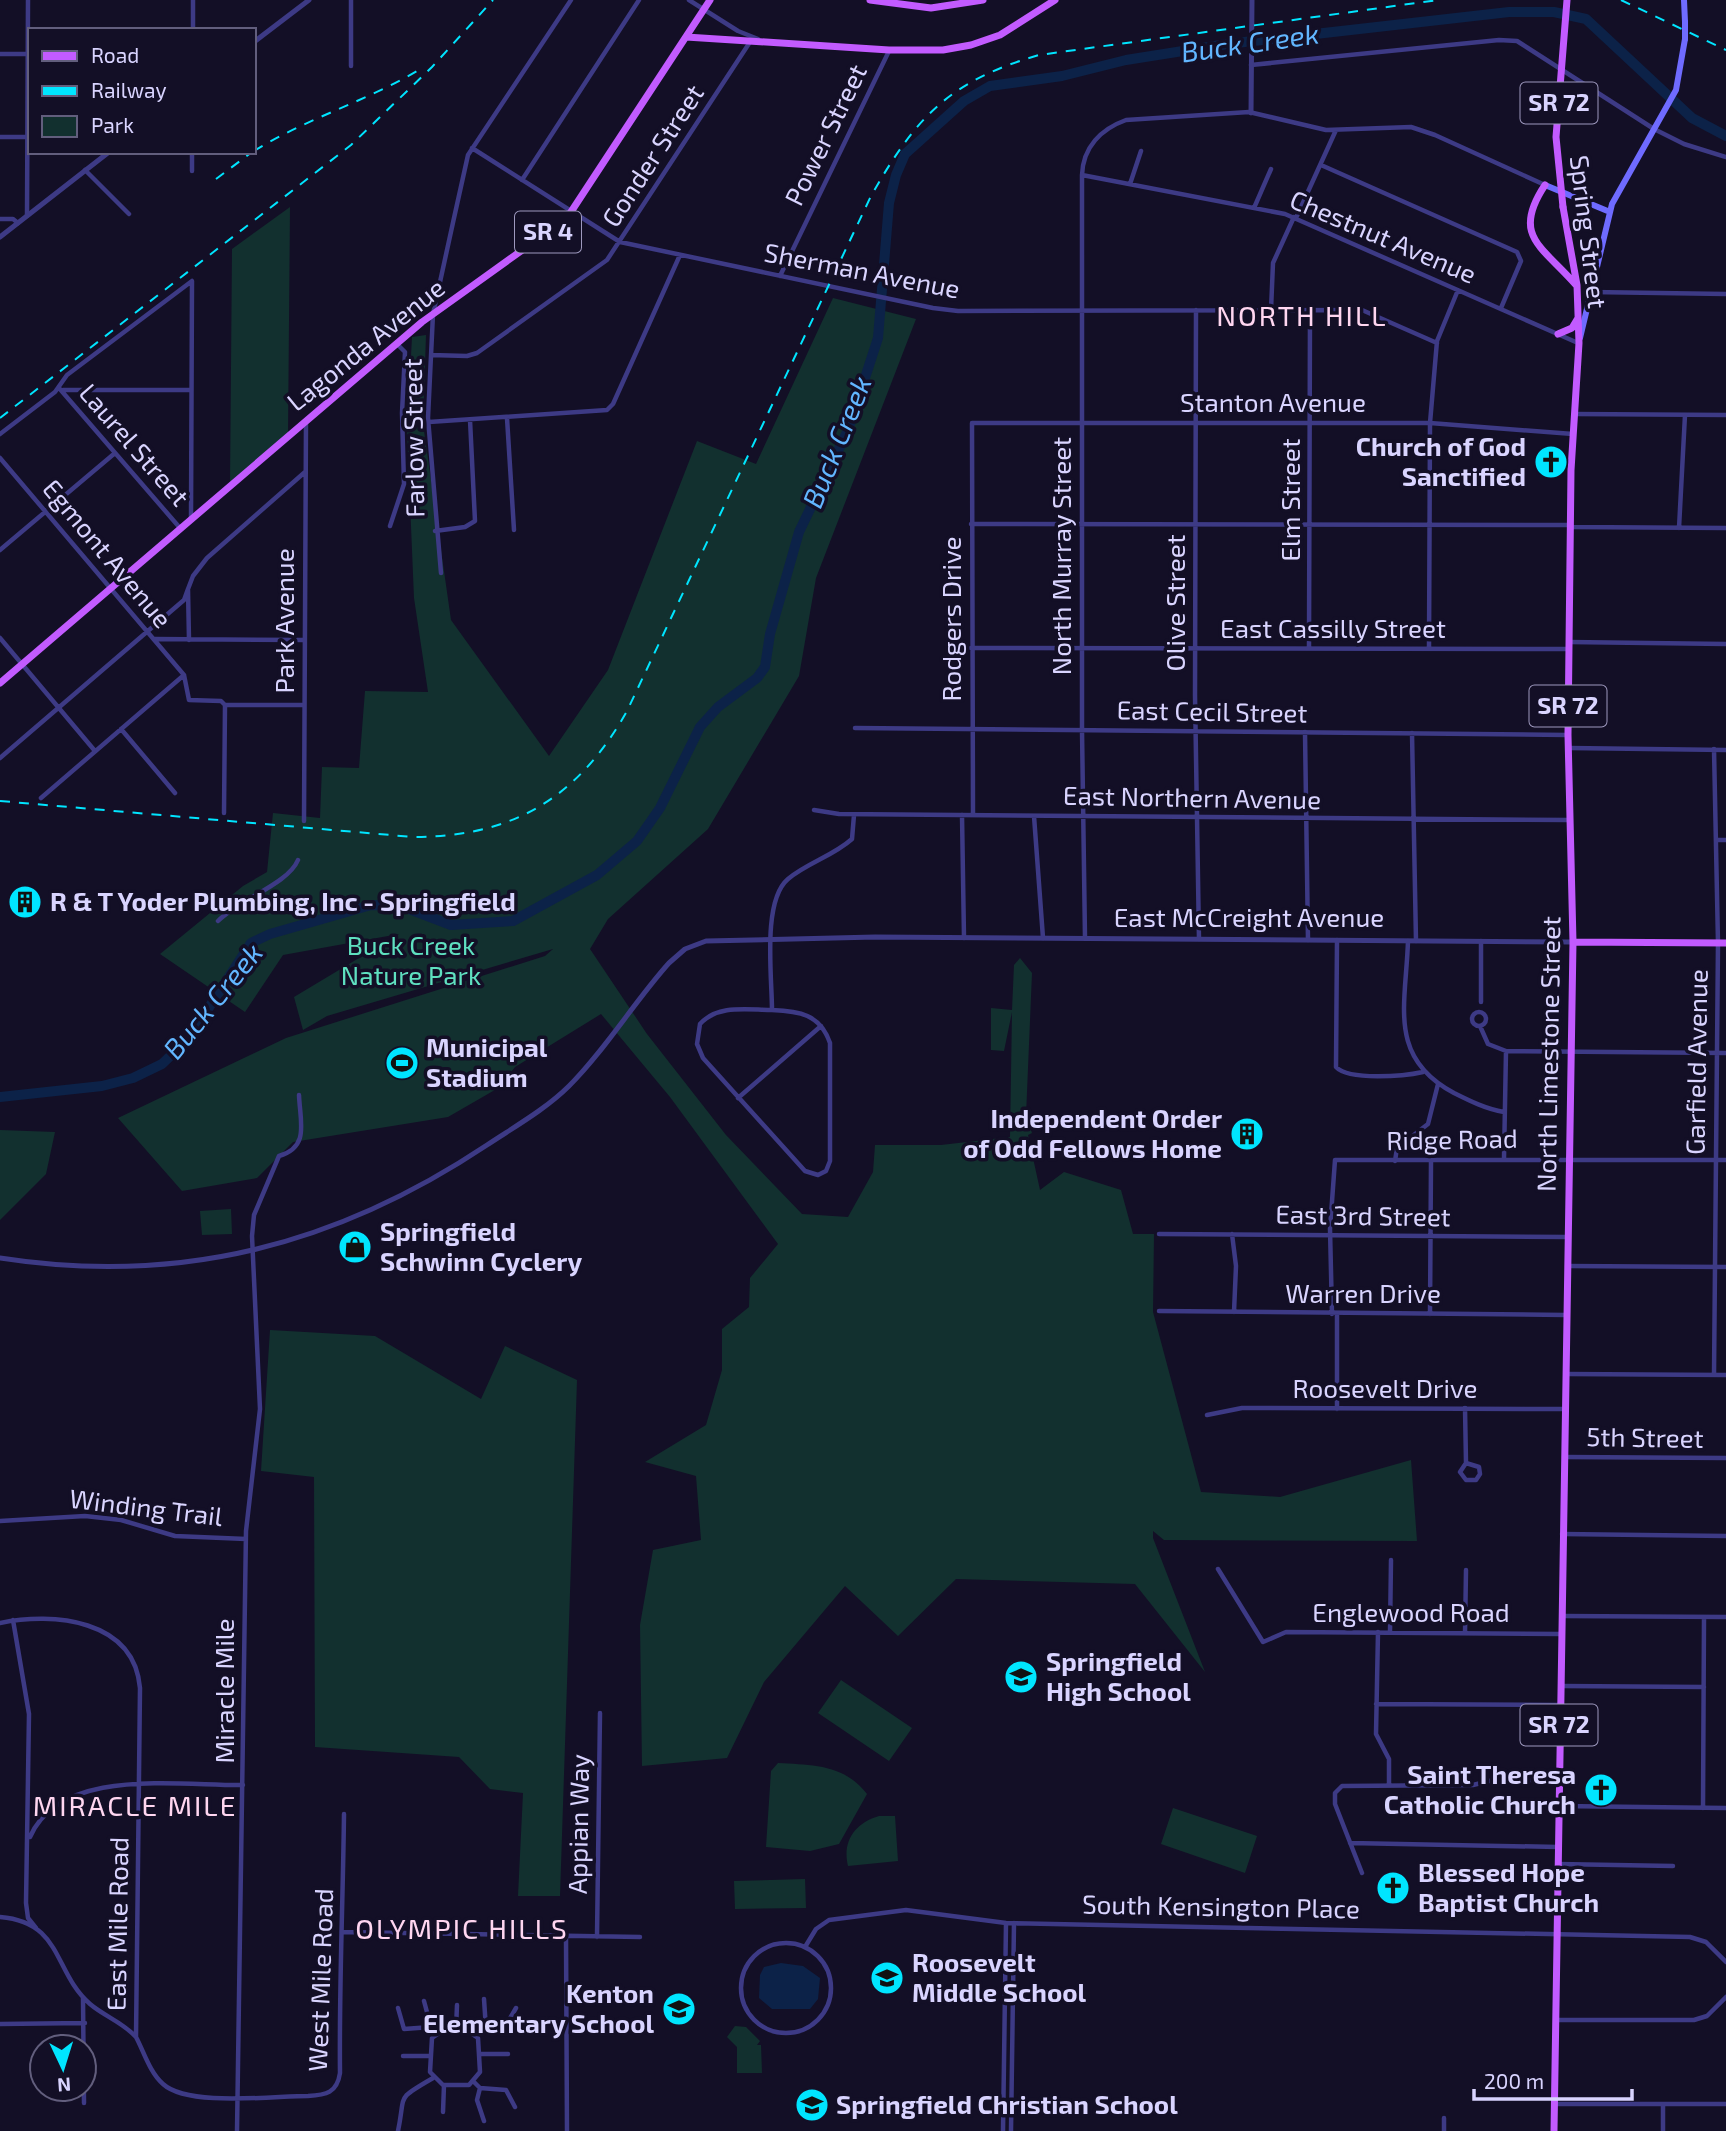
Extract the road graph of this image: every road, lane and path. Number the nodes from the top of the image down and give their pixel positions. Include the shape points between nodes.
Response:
1 (28, 0) edge
2 (193, 0) edge
3 (309, 0) edge
4 (351, 0) edge
5 (571, 0) edge
6 (639, 0) edge
7 (689, 0) edge
8 (710, 0) edge
9 (870, 0) edge
10 (984, 0) edge
11 (1055, 0) edge
12 (1252, 0) edge
13 (1567, 0) edge
14 (1685, 0) edge
15 (704, 9) junction
16 (29, 28) edge
17 (193, 28) edge
18 (685, 37) junction
19 (256, 40) edge
20 (751, 41) junction
21 (769, 42) junction
22 (889, 50) junction
23 (0, 54) edge
24 (28, 54) edge
25 (1251, 62) junction
26 (351, 66) dead end
27 (1251, 113) junction
28 (1654, 129) junction
29 (1336, 130) junction
30 (0, 137) edge
31 (28, 137) edge
32 (472, 148) junction
33 (1141, 151) dead end
34 (29, 154) edge
35 (106, 154) edge
36 (192, 154) edge
37 (1726, 157) edge
38 (1321, 164) junction
39 (1271, 169) dead end
40 (85, 170) junction
41 (192, 171) dead end
42 (1082, 175) junction
43 (522, 180) junction
44 (1130, 184) junction
45 (1545, 185) junction
46 (1254, 208) junction
47 (571, 212) junction
48 (1610, 212) junction
49 (129, 214) dead end
50 (27, 216) junction
51 (1295, 218) junction
52 (0, 219) edge
53 (18, 223) junction
54 (0, 237) edge
55 (620, 242) junction
56 (680, 255) junction
57 (780, 276) junction
58 (1577, 285) junction
59 (1458, 289) junction
60 (1591, 292) junction
61 (1726, 294) edge
62 (1501, 308) junction
63 (1081, 310) junction
64 (1196, 310) junction
65 (1271, 310) junction
66 (1310, 310) junction
67 (433, 314) junction
68 (1579, 314) junction
69 (1558, 334) junction
70 (1437, 343) junction
71 (1579, 343) junction
72 (397, 344) junction
73 (431, 355) junction
74 (60, 389) junction
75 (191, 390) junction
76 (1574, 414) junction
77 (1685, 415) junction
78 (1726, 415) edge
79 (508, 418) junction
80 (306, 420) junction
81 (470, 421) junction
82 (429, 422) junction
83 (1430, 422) junction
84 (972, 423) joint
85 (1081, 423) junction
86 (1196, 423) junction
87 (1310, 423) junction
88 (0, 434) edge
89 (1573, 435) junction
90 (115, 453) junction
91 (0, 458) edge
92 (306, 472) junction
93 (46, 511) junction
94 (191, 519) junction
95 (971, 524) junction
96 (1082, 524) junction
97 (1196, 524) junction
98 (1310, 524) junction
99 (1429, 525) junction
100 (390, 526) dead end
101 (1570, 526) junction
102 (180, 528) junction
103 (1679, 528) junction
104 (1726, 528) edge
105 (514, 530) dead end
106 (435, 531) junction
107 (0, 551) edge
108 (441, 573) dead end
109 (111, 588) junction
110 (188, 589) junction
111 (148, 631) junction
112 (0, 638) edge
113 (155, 639) junction
114 (189, 640) junction
115 (304, 640) junction
116 (1726, 644) edge
117 (1569, 646) junction
118 (971, 648) junction
119 (1082, 648) junction
120 (1195, 648) junction
121 (1309, 648) junction
122 (1429, 649) junction
123 (22, 664) junction
124 (184, 674) junction
125 (0, 682) edge
126 (225, 705) junction
127 (304, 705) junction
128 (59, 708) junction
129 (855, 728) dead end
130 (121, 729) junction
131 (971, 729) junction
132 (1082, 730) junction
133 (1196, 731) junction
134 (1305, 732) junction
135 (1412, 733) junction
136 (1568, 735) junction
137 (1569, 748) junction
138 (1714, 749) junction
139 (1726, 750) edge
140 (95, 751) junction
141 (0, 758) edge
142 (175, 793) dead end
143 (41, 798) dead end
144 (814, 810) dead end
145 (224, 813) dead end
146 (855, 815) junction
147 (962, 815) junction
148 (973, 815) junction
149 (1034, 816) junction
150 (1083, 817) junction
151 (1197, 817) junction
152 (1306, 819) junction
153 (1414, 820) junction
154 (1570, 820) junction
155 (304, 821) dead end
156 (1716, 840) junction
157 (1726, 840) edge
158 (298, 860) dead end
159 (218, 920) dead end
160 (964, 938) junction
161 (1043, 938) junction
162 (1085, 938) junction
163 (772, 939) junction
164 (1199, 939) junction
165 (1308, 940) junction
166 (1337, 940) junction
167 (1408, 941) junction
168 (1416, 941) junction
169 (1481, 941) junction
170 (1573, 942) junction
171 (1722, 943) edge
172 (1481, 1002) dead end
173 (772, 1010) junction
174 (821, 1026) junction
175 (1480, 1026) dead end
176 (1506, 1051) junction
177 (1570, 1051) junction
178 (1717, 1053) junction
179 (1726, 1053) edge
180 (1423, 1072) junction
181 (1438, 1084) junction
182 (299, 1095) dead end
183 (738, 1098) junction
184 (1504, 1112) junction
185 (1504, 1158) junction
186 (1569, 1159) junction
187 (1716, 1160) junction
188 (1726, 1160) edge
189 (1395, 1161) junction
190 (1432, 1161) junction
191 (1159, 1234) dead end
192 (1232, 1234) junction
193 (1330, 1235) junction
194 (1431, 1236) junction
195 (1567, 1237) junction
196 (252, 1252) junction
197 (0, 1258) edge
198 (1567, 1266) junction
199 (1714, 1267) junction
200 (1726, 1267) edge
201 (1159, 1311) dead end
202 (1234, 1312) junction
203 (1335, 1314) junction
204 (1430, 1314) junction
205 (1566, 1315) junction
206 (1565, 1374) junction
207 (1714, 1375) junction
208 (1726, 1375) edge
209 (1465, 1408) junction
210 (1337, 1409) junction
211 (1564, 1409) junction
212 (1208, 1415) dead end
213 (1564, 1457) junction
214 (1726, 1458) edge
215 (1466, 1463) junction
216 (0, 1521) edge
217 (1562, 1534) junction
218 (1726, 1536) edge
219 (246, 1539) junction
220 (1391, 1560) dead end
221 (1218, 1569) dead end
222 (1465, 1570) dead end
223 (1561, 1616) junction
224 (1704, 1617) junction
225 (1726, 1618) edge
226 (13, 1620) junction
227 (0, 1623) edge
228 (1378, 1632) junction
229 (1390, 1632) junction
230 (1465, 1633) junction
231 (1560, 1634) junction
232 (1560, 1686) junction
233 (1703, 1686) junction
234 (1377, 1704) junction
235 (1559, 1705) junction
236 (600, 1713) dead end
237 (1558, 1780) junction
238 (139, 1785) junction
239 (243, 1785) junction
240 (1389, 1785) junction
241 (1558, 1806) junction
242 (1703, 1808) junction
243 (1726, 1808) edge
244 (344, 1814) dead end
245 (28, 1841) junction
246 (1350, 1843) junction
247 (1558, 1847) junction
248 (1557, 1864) junction
249 (1673, 1866) dead end
250 (1362, 1873) dead end
251 (0, 1917) edge
252 (1006, 1923) junction
253 (1014, 1923) junction
254 (36, 1928) junction
255 (342, 1932) junction
256 (1557, 1936) junction
257 (566, 1937) junction
258 (597, 1937) junction
259 (640, 1937) dead end
260 (805, 1947) junction
261 (1726, 1962) edge
262 (82, 1994) junction
263 (1726, 1996) edge
264 (484, 1999) dead end
265 (424, 2001) dead end
266 (457, 2005) dead end
267 (398, 2008) dead end
268 (516, 2008) dead end
269 (1556, 2020) junction
270 (85, 2023) junction
271 (0, 2024) edge
272 (431, 2027) junction
273 (456, 2029) junction
274 (486, 2029) junction
275 (85, 2033) edge
276 (435, 2034) junction
277 (475, 2035) junction
278 (136, 2037) junction
279 (479, 2054) junction
280 (508, 2054) dead end
281 (403, 2056) dead end
282 (430, 2056) junction
283 (433, 2078) junction
284 (474, 2082) junction
285 (444, 2085) junction
286 (480, 2088) junction
287 (238, 2096) junction
288 (1555, 2104) junction
289 (1663, 2104) junction
290 (1726, 2104) edge
291 (515, 2107) dead end
292 (443, 2112) dead end
293 (1444, 2118) dead end
294 (484, 2121) dead end
295 (237, 2131) edge
296 (398, 2131) edge
297 (566, 2131) edge
298 (1003, 2131) edge
299 (1011, 2131) edge
300 (1444, 2131) edge
301 (1554, 2131) edge
302 (1663, 2131) edge

1 - 16 street
2 - 17 street
3 - 19 street
4 - 26 street
5 - 32 street, Farlow Street
6 - 43 street
7 - 15 street
8 - 15 main road, Lagonda Avenue / SR 4
9 - 10 main road via 931,8
11 - 22 main road via 1021,25 986,41 943,50
12 - 25 street
13 - 58 main road, Spring Street / SR 72, bridge via 1556,137
14 - 28 main road, North Limestone Street, bridge via 1679,78
15 - 18 main road, Lagonda Avenue / SR 4
15 - 21 street via 737,31
18 - 20 main road
18 - 47 main road, Lagonda Avenue / SR 4
20 - 21 main road
20 - 55 street, Gonder Street
21 - 22 main road
22 - 57 street, Power Street
23 - 24 street
25 - 27 street
25 - 28 street via 1509,40 1530,48
27 - 29 street via 1303,127
27 - 42 street via 1126,120 1102,133 1085,157
28 - 37 street
28 - 48 main road, North Limestone Street
29 - 38 street
29 - 45 street via 1403,126 1422,130
30 - 31 street
32 - 43 street, Sherman Avenue
32 - 67 street, Farlow Street
33 - 44 street
34 - 50 street
35 - 40 street
36 - 41 street
38 - 51 street
38 - 62 street via 1517,252 1521,261
39 - 46 street
40 - 49 street
40 - 50 street
42 - 44 street, Chestnut Avenue
42 - 63 street, North Murray Street
43 - 47 street, Sherman Avenue
44 - 46 street, Chestnut Avenue
45 - 48 main road
45 - 58 main road via 1530,209 1529,227
46 - 51 street, Chestnut Avenue
47 - 55 street, Sherman Avenue
47 - 67 main road, Lagonda Avenue / SR 4
48 - 60 main road, North Limestone Street
50 - 53 street
51 - 59 street, Chestnut Avenue
51 - 65 street via 1273,263
52 - 53 street
53 - 54 street
55 - 56 street, Sherman Avenue
55 - 73 street, Gonder Street via 602,264 477,353
56 - 57 street, Sherman Avenue
56 - 79 street via 610,408 600,413
57 - 63 street, Sherman Avenue via 958,310
58 - 68 main road, Spring Street / SR 72
59 - 62 street, Chestnut Avenue
59 - 70 street
60 - 61 street
60 - 71 main road, North Limestone Street
62 - 69 street, Chestnut Avenue
63 - 64 street, Sherman Avenue
63 - 85 street, North Murray Street
64 - 65 street, Sherman Avenue
64 - 86 street, Olive Street
65 - 66 street, Sherman Avenue
66 - 70 street, Sherman Avenue via 1362,310
66 - 87 street, Elm Street
67 - 72 main road, Lagonda Avenue / SR 4
67 - 73 street, Farlow Street
68 - 69 main road via 1572,328
68 - 71 main road, Spring Street / SR 72
69 - 71 street, Chestnut Avenue
70 - 83 street
71 - 76 main road, North Limestone Street / SR 72
72 - 80 main road, Lagonda Avenue / SR 4
72 - 100 street via 405,352 404,484
73 - 82 street, Farlow Street
74 - 75 street
74 - 75 street via 67,375 192,281
74 - 88 street
74 - 90 street, Laurel Street
75 - 94 street
76 - 77 street
76 - 89 main road, North Limestone Street / SR 72
77 - 78 street
77 - 103 street
79 - 81 street
79 - 105 street
80 - 92 street, Park Avenue
80 - 94 main road, Lagonda Avenue / SR 4
81 - 82 street
81 - 106 street via 475,522
82 - 106 street, Farlow Street
83 - 87 street, Stanton Avenue
83 - 89 street, Stanton Avenue
83 - 99 street
84 - 85 street, Stanton Avenue
84 - 95 street, Rodgers Drive
85 - 86 street, Stanton Avenue
85 - 96 street, North Murray Street
86 - 87 street, Stanton Avenue
86 - 97 street, Olive Street
87 - 98 street, Elm Street
89 - 101 main road, North Limestone Street / SR 72
90 - 93 street
90 - 102 street, Laurel Street
91 - 93 street, Egmont Avenue
92 - 110 street via 207,558
92 - 115 street, Park Avenue
93 - 107 street
93 - 109 street, Egmont Avenue
94 - 102 main road, Lagonda Avenue / SR 4
95 - 96 street
95 - 118 street, Rodgers Drive
96 - 97 street
96 - 119 street, North Murray Street
97 - 98 street
97 - 120 street, Olive Street
98 - 99 street
98 - 121 street, Elm Street
99 - 101 street
99 - 122 street
101 - 103 street
101 - 117 main road, North Limestone Street / SR 72
102 - 109 main road, Lagonda Avenue / SR 4
103 - 104 street
106 - 108 street, Farlow Street
109 - 111 street, Egmont Avenue
109 - 123 main road, Lagonda Avenue / SR 4
110 - 111 street via 184,600
110 - 114 street
111 - 113 street, Egmont Avenue
111 - 128 street
112 - 123 street
113 - 114 street
113 - 124 street, Egmont Avenue
114 - 115 street
115 - 127 street, Park Avenue
116 - 117 street, East Cassilly Street
117 - 122 street, East Cassilly Street
117 - 136 main road, North Limestone Street / SR 72
118 - 119 street, East Cassilly Street
118 - 131 street, Rodgers Drive
119 - 120 street, East Cassilly Street
119 - 132 street, North Murray Street
120 - 121 street, East Cassilly Street
120 - 133 street, Olive Street
121 - 122 street, East Cassilly Street
123 - 125 main road, Lagonda Avenue / SR 4
123 - 128 street
124 - 126 street, Egmont Avenue via 189,700
124 - 130 street
126 - 127 street
126 - 145 street
127 - 155 street, Park Avenue
128 - 140 street
128 - 141 street
129 - 131 street, East Cecil Street
130 - 140 street
130 - 142 street
131 - 132 street, East Cecil Street
131 - 148 street, Rodgers Drive
132 - 133 street, East Cecil Street
132 - 150 street, North Murray Street
133 - 134 street, East Cecil Street
133 - 151 street, Olive Street
134 - 135 street, East Cecil Street
134 - 152 street
135 - 136 street, East Cecil Street
135 - 153 street
136 - 137 main road, North Limestone Street / SR 72
137 - 138 street
137 - 154 main road, North Limestone Street / SR 72
138 - 139 street
138 - 156 street, Garfield Avenue
140 - 143 street
144 - 146 street, East Northern Avenue
146 - 147 street, East Northern Avenue
146 - 163 street via 849,842 782,885 773,908
147 - 148 street, East Northern Avenue
147 - 160 street
148 - 149 street, East Northern Avenue
149 - 150 street, East Northern Avenue
149 - 161 street
150 - 151 street, East Northern Avenue
150 - 162 street, North Murray Street
151 - 152 street, East Northern Avenue
151 - 164 street, Olive Street
152 - 153 street, East Northern Avenue
152 - 165 street
153 - 154 street, East Northern Avenue
153 - 168 street
154 - 170 main road, North Limestone Street / SR 72
156 - 157 street
156 - 171 street, Garfield Avenue
158 - 159 street via 290,874 245,898
160 - 161 street, East McCreight Avenue
160 - 163 street, East McCreight Avenue
161 - 162 street, East McCreight Avenue
162 - 164 street, East McCreight Avenue
163 - 173 street
163 - 196 street, East McCreight Avenue via 719,939 685,950 653,981 570,1086 545,1105 442,1175 397,1199 312,1234
164 - 165 street, East McCreight Avenue
165 - 166 street, East McCreight Avenue
166 - 167 street, East McCreight Avenue
166 - 180 street via 1336,1067 1349,1074
167 - 168 street, East McCreight Avenue
167 - 180 street via 1406,1040
168 - 169 street, East McCreight Avenue
169 - 170 street, East McCreight Avenue
169 - 172 street
170 - 171 main road, East McCreight Avenue
170 - 177 main road, North Limestone Street / SR 72
171 - 178 street, Garfield Avenue
173 - 174 street via 803,1012
173 - 183 street via 721,1010 702,1021 698,1031 703,1058
174 - 183 street
174 - 183 street via 831,1050 830,1161 821,1174 805,1171
175 - 176 street via 1484,1041
176 - 177 street
176 - 184 street
177 - 178 street
177 - 186 main road, North Limestone Street / SR 72
178 - 179 street
178 - 187 street, Garfield Avenue
180 - 181 street
181 - 184 street via 1469,1101
181 - 189 street via 1431,1119 1418,1134 1400,1144
182 - 196 street via 299,1144 294,1152 279,1156 254,1215
184 - 185 street
185 - 186 street, Ridge Road
185 - 190 street, Ridge Road
186 - 187 street, Ridge Road
186 - 195 main road, North Limestone Street / SR 72
187 - 188 street, Ridge Road
187 - 199 street, Garfield Avenue
189 - 190 street, Ridge Road
189 - 193 street, Ridge Road via 1335,1160
190 - 194 street
191 - 192 street, East 3rd Street
192 - 193 street, East 3rd Street
192 - 202 street
193 - 194 street, East 3rd Street
193 - 203 street
194 - 195 street, East 3rd Street
194 - 204 street
195 - 198 main road, North Limestone Street / SR 72
196 - 197 street, East McCreight Avenue via 172,1265 107,1268
196 - 219 street, Miracle Mile via 260,1409
198 - 199 street
198 - 205 main road, North Limestone Street / SR 72
199 - 200 street
199 - 207 street, Garfield Avenue
201 - 202 street, Warren Drive
202 - 203 street, Warren Drive
203 - 204 street, Warren Drive
203 - 210 street
204 - 205 street, Warren Drive
205 - 206 main road, North Limestone Street / SR 72
206 - 207 street
206 - 211 main road, North Limestone Street / SR 72
207 - 208 street
209 - 210 street, Roosevelt Drive
209 - 211 street, Roosevelt Drive
209 - 215 street
210 - 212 street, Roosevelt Drive via 1234,1408
211 - 213 main road, North Limestone Street / SR 72
213 - 214 street, 5th Street
213 - 217 main road, North Limestone Street / SR 72
215 - 215 street via 1461,1475 1476,1480 1479,1467
216 - 219 street, Winding Trail via 85,1516 121,1520 183,1537
217 - 218 street
217 - 223 main road, North Limestone Street / SR 72
219 - 239 street, Miracle Mile
220 - 229 street
221 - 228 street, Englewood Road via 1263,1643 1286,1632
222 - 230 street
223 - 224 street
223 - 231 main road, North Limestone Street / SR 72
224 - 225 street
224 - 233 street
226 - 227 street, East Mile Road
226 - 238 street, East Mile Road via 52,1616 77,1622 112,1638 130,1656 140,1688
226 - 245 street via 29,1714
228 - 229 street, Englewood Road
228 - 234 street
229 - 230 street, Englewood Road
230 - 231 street, Englewood Road
231 - 232 main road, North Limestone Street / SR 72
232 - 233 street
232 - 235 main road, North Limestone Street / SR 72
233 - 242 street
234 - 235 street
234 - 240 street via 1376,1734 1389,1759
235 - 237 main road, North Limestone Street / SR 72
236 - 258 street, Appian Way
237 - 240 street
237 - 241 main road, North Limestone Street / SR 72
238 - 239 street
238 - 245 street via 104,1787 67,1799 37,1821
238 - 278 street, East Mile Road
239 - 287 street, Miracle Mile
240 - 246 street via 1337,1788 1335,1804
241 - 242 street
241 - 247 main road, North Limestone Street / SR 72
242 - 243 street
244 - 255 street, West Mile Road
245 - 254 street via 27,1912
246 - 247 street
246 - 250 street
247 - 248 main road, North Limestone Street / SR 72
248 - 249 street
248 - 256 main road, North Limestone Street / SR 72
251 - 254 street via 22,1920
252 - 253 street, South Kensington Place
252 - 260 street, South Kensington Place via 906,1910 829,1920 816,1929
252 - 298 street
253 - 256 street, South Kensington Place
253 - 299 street
254 - 262 street via 57,1951
255 - 257 street
255 - 287 street, West Mile Road via 336,2087 321,2095
256 - 261 street, South Kensington Place via 1690,1937 1706,1942
256 - 269 main road, North Limestone Street / SR 72
257 - 258 street
257 - 297 street
258 - 259 street
260 - 260 street via 774,1944 759,1951 745,1971 741,1995 746,2010 769,2031 801,2032 825,2013 832,1982 827,1967
262 - 270 street
262 - 278 street
263 - 269 street via 1707,2016 1695,2020
264 - 274 street
265 - 272 street
266 - 273 street
267 - 272 street via 404,2029
268 - 274 street via 505,2027
269 - 288 main road, North Limestone Street / SR 72
270 - 271 street
270 - 275 street
272 - 276 street
273 - 276 street
273 - 277 street
274 - 277 street
276 - 282 street
277 - 279 street
278 - 287 street, East Mile Road via 157,2078 169,2088 194,2096
279 - 280 street
279 - 284 street via 480,2071
281 - 282 street
282 - 283 street
283 - 285 street
283 - 296 street via 404,2096
284 - 285 street
284 - 286 street
285 - 292 street
286 - 291 street via 506,2090
286 - 294 street via 477,2100
287 - 295 street, Miracle Mile
288 - 289 street
288 - 301 main road, North Limestone Street / SR 72
289 - 290 street
289 - 302 street
293 - 300 street

